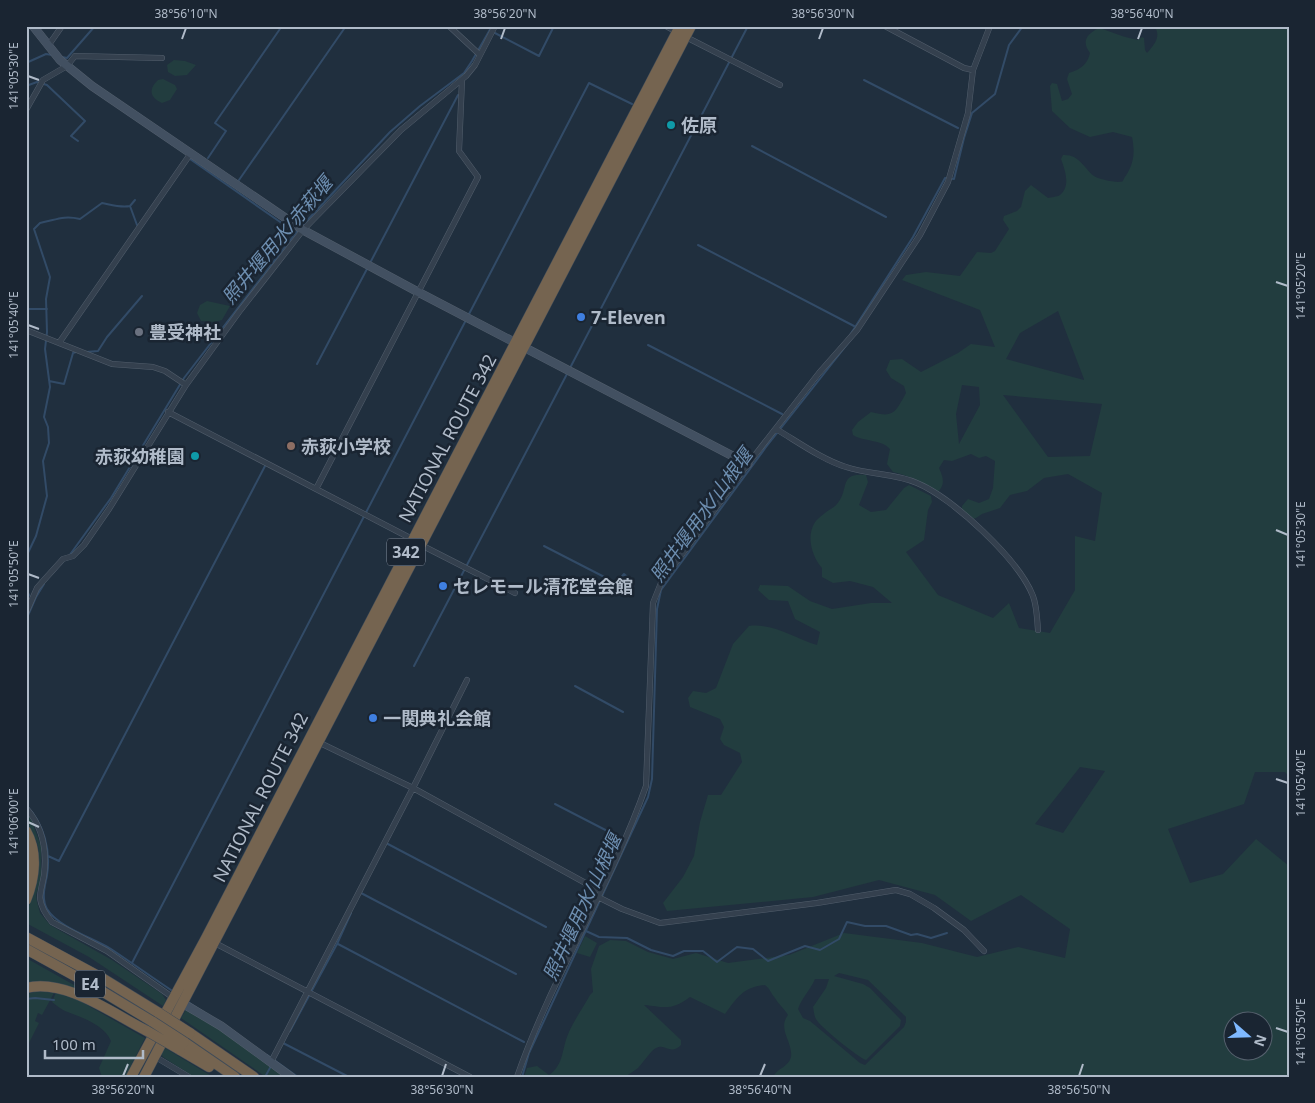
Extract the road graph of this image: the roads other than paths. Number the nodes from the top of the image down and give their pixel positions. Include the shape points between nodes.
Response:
1 (33, 26) edge
2 (62, 26) edge
3 (449, 26) edge
4 (495, 26) edge
5 (666, 26) edge
6 (690, 26) edge
7 (885, 26) edge
8 (990, 26) edge
9 (681, 32) edge
10 (48, 46) junction
11 (480, 54) junction
12 (162, 58) dead end
13 (67, 66) junction
14 (974, 70) junction
15 (462, 80) junction
16 (780, 85) dead end
17 (26, 110) edge
18 (190, 153) junction
19 (303, 230) junction
20 (418, 292) junction
21 (26, 330) edge
22 (59, 343) junction
23 (520, 345) junction
24 (186, 384) junction
25 (168, 412) junction
26 (776, 430) junction
27 (748, 464) junction
28 (316, 489) junction
29 (417, 541) junction
30 (515, 593) dead end
31 (26, 613) edge
32 (1038, 630) dead end
33 (467, 680) dead end
34 (313, 740) junction
35 (413, 788) junction
36 (26, 808) edge
37 (26, 831) edge
38 (26, 854) edge
39 (26, 876) edge
40 (599, 894) junction
41 (26, 900) edge
42 (27, 933) edge
43 (210, 940) junction
44 (26, 949) edge
45 (984, 951) dead end
46 (26, 988) edge
47 (307, 992) junction
48 (178, 1000) junction
49 (156, 1017) junction
50 (185, 1042) junction
51 (145, 1050) junction
52 (155, 1056) junction
53 (271, 1062) junction
54 (131, 1077) edge
55 (144, 1077) edge
56 (189, 1077) edge
57 (224, 1077) edge
58 (235, 1077) edge
59 (254, 1077) edge
60 (291, 1077) edge
61 (470, 1077) edge
62 (517, 1077) edge

1 - 10 street
2 - 10 street
3 - 11 street
4 - 11 street
5 - 9 street
6 - 9 highway, NATIONAL ROUTE 342 / 342
7 - 14 street via 964,68
8 - 14 street
9 - 16 street
9 - 23 highway, NATIONAL ROUTE 342 / 342
10 - 13 street
11 - 15 street
12 - 13 street via 75,56
13 - 17 street via 43,80
13 - 18 street
14 - 26 street via 968,113 948,182 920,235 857,330
15 - 19 street via 401,130
15 - 20 street via 459,151 478,177
18 - 19 street
18 - 22 street
19 - 20 street
19 - 24 street
20 - 23 street
20 - 28 street
21 - 22 street
22 - 24 street via 112,364 153,367
23 - 27 street
23 - 29 highway, NATIONAL ROUTE 342 / 342
24 - 25 street
25 - 28 street
25 - 31 street via 84,545 74,556 63,559 37,588
26 - 27 street
26 - 32 street via 845,467 905,478 954,506 978,526 1026,582 1035,604
27 - 40 street via 654,597 646,786
28 - 29 street
29 - 30 street
29 - 34 highway, NATIONAL ROUTE 342 / 342
33 - 35 street
34 - 35 street
34 - 43 highway, NATIONAL ROUTE 342 / 342
35 - 40 street
35 - 47 street
36 - 48 street via 35,819 44,844 40,897 46,915 52,922 107,951
37 - 41 highway via 34,860
38 - 39 highway
40 - 45 street via 622,909 660,922 896,890 934,908 964,930
40 - 62 street via 556,981
42 - 49 highway, E4 via 102,978
43 - 47 street
43 - 48 highway, NATIONAL ROUTE 342 / 342
44 - 49 highway, E4
46 - 50 highway, bridge via 51,986 68,991 147,1032
47 - 53 street
47 - 61 street
48 - 51 highway, NATIONAL ROUTE 342 / 342
48 - 52 highway, NATIONAL ROUTE 342 / 342
48 - 53 street
49 - 50 highway, E4, bridge
50 - 57 highway
50 - 58 highway, E4
50 - 59 highway, E4
51 - 52 street
51 - 54 highway, NATIONAL ROUTE 342 / 342
52 - 55 highway, NATIONAL ROUTE 342 / 342
52 - 56 street
53 - 60 street

